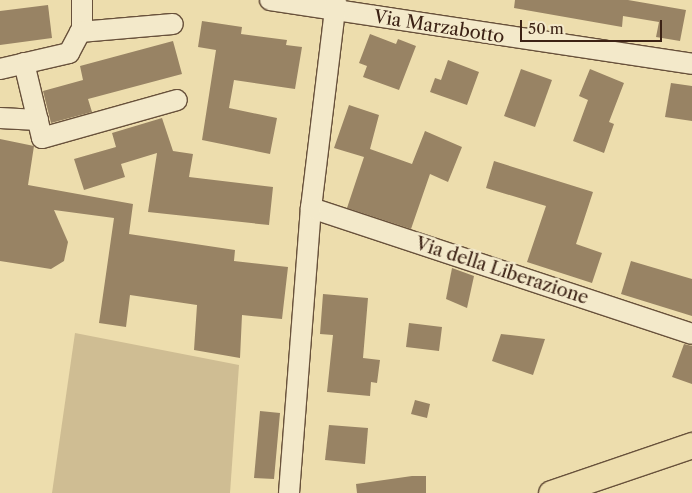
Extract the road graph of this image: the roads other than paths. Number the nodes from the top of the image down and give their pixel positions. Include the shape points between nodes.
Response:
1 (82, 0) edge
2 (270, 0) edge
3 (335, 5) edge
4 (172, 24) dead end
5 (82, 32) junction
6 (24, 63) junction
7 (692, 64) edge
8 (0, 69) edge
9 (177, 100) dead end
10 (0, 118) edge
11 (38, 120) junction
12 (311, 208) junction
13 (692, 334) edge
14 (692, 446) edge
15 (600, 478) junction
16 (289, 493) edge
17 (551, 493) edge
18 (565, 493) edge

1 - 5 street
2 - 3 street, Via Marzabotto
3 - 7 street, Via Marzabotto
3 - 12 street
4 - 5 street
5 - 6 street via 69,53
6 - 8 street
6 - 11 street
9 - 11 street via 42,138
10 - 11 street
12 - 13 street, Via della Liberazione
12 - 16 street
14 - 15 main road
15 - 17 main road
15 - 18 main road

